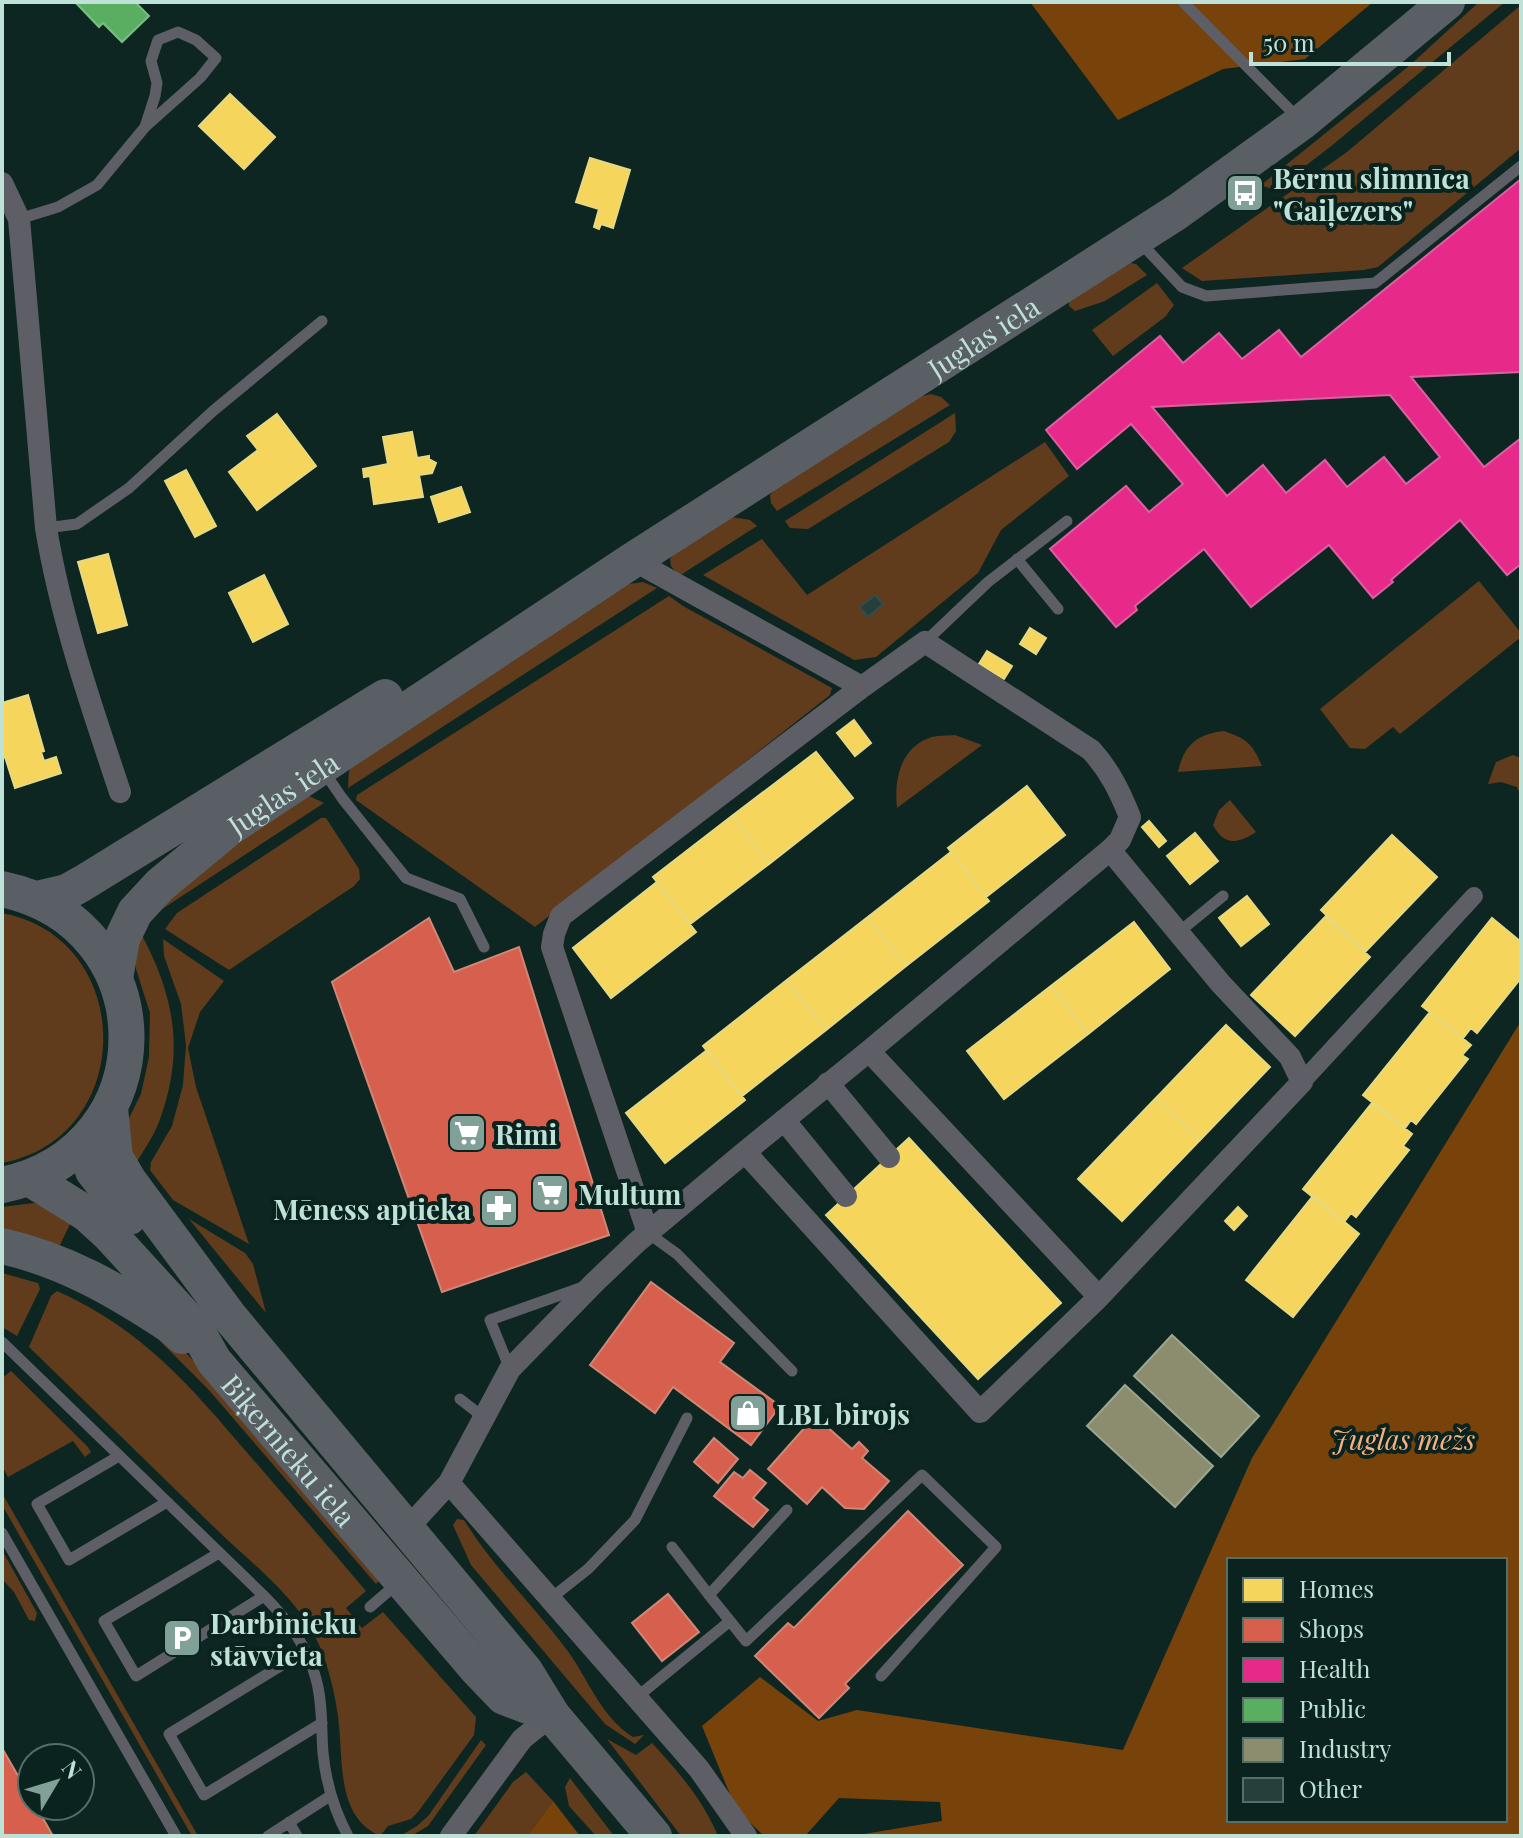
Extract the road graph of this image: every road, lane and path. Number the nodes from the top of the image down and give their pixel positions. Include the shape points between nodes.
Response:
1 (1183, 2) edge
2 (1447, 2) edge
3 (1302, 122) junction
4 (145, 127) junction
5 (1521, 166) edge
6 (2, 183) edge
7 (19, 219) junction
8 (1136, 237) junction
9 (322, 321) dead end
10 (1067, 521) dead end
11 (46, 528) junction
12 (1017, 559) junction
13 (633, 560) junction
14 (1058, 609) dead end
15 (925, 642) junction
16 (500, 647) junction
17 (862, 687) junction
18 (321, 767) junction
19 (120, 792) dead end
20 (1110, 850) junction
21 (2, 889) edge
22 (1223, 896) dead end
23 (1474, 896) dead end
24 (51, 908) junction
25 (1179, 932) junction
26 (484, 947) dead end
27 (115, 978) junction
28 (869, 1051) junction
29 (1302, 1082) junction
30 (828, 1083) junction
31 (110, 1108) junction
32 (784, 1120) junction
33 (85, 1142) junction
34 (745, 1152) junction
35 (889, 1157) dead end
36 (15, 1182) edge
37 (846, 1196) dead end
38 (648, 1233) junction
39 (2, 1246) edge
40 (594, 1283) junction
41 (1099, 1297) junction
42 (229, 1316) junction
43 (2, 1342) edge
44 (214, 1361) junction
45 (510, 1369) junction
46 (792, 1371) dead end
47 (460, 1399) dead end
48 (483, 1417) junction
49 (687, 1418) dead end
50 (119, 1456) junction
51 (449, 1483) junction
52 (167, 1502) junction
53 (787, 1510) dead end
54 (406, 1530) junction
55 (2, 1533) edge
56 (672, 1547) dead end
57 (219, 1553) junction
58 (391, 1567) junction
59 (709, 1595) junction
60 (264, 1596) junction
61 (550, 1599) junction
62 (370, 1607) dead end
63 (730, 1621) junction
64 (305, 1651) junction
65 (881, 1676) dead end
66 (637, 1697) junction
67 (552, 1715) junction
68 (322, 1723) junction
69 (330, 1796) junction
70 (289, 1822) junction
71 (176, 1836) edge
72 (268, 1836) edge
73 (297, 1836) edge
74 (348, 1836) edge
75 (451, 1836) edge
76 (654, 1836) edge
77 (746, 1836) edge

1 - 3 lane
2 - 3 main road, Juglas iela
3 - 8 main road, Juglas iela
4 - 4 lane via 157,83 151,61 158,40 178,32 196,40 216,58
4 - 7 lane via 97,185 58,207
5 - 8 lane via 1375,283 1206,296 1182,287
6 - 7 street
7 - 11 street
8 - 13 main road, Juglas iela
9 - 11 lane via 129,488 77,524
10 - 12 lane
11 - 19 street via 73,651
12 - 14 lane
12 - 15 lane
13 - 16 main road, Juglas iela
13 - 17 street
15 - 17 street
15 - 20 street via 1091,750 1106,766 1130,817
16 - 18 main road, Juglas iela
16 - 24 main road, Juglas iela via 425,675 386,697 67,892
17 - 38 street via 561,916 552,947
18 - 26 lane via 406,878 460,899
18 - 27 main road, Juglas iela via 229,828 160,885 128,925
20 - 25 street
20 - 28 street
21 - 24 main road
22 - 25 lane
23 - 29 street
24 - 27 main road via 95,944
25 - 29 street via 1290,1057
27 - 31 main road via 127,1044
28 - 30 street
28 - 41 street
29 - 41 street
30 - 32 street
30 - 35 street
31 - 33 main road
31 - 42 main road, Biķernieku iela via 115,1157
32 - 34 street
32 - 37 street
33 - 36 main road via 53,1167
33 - 42 main road, Biķernieku iela via 93,1171 110,1196 173,1269
34 - 38 street
34 - 41 street via 980,1412
36 - 44 main road, Biķernieku iela via 87,1214 196,1329
38 - 40 street
38 - 46 lane via 677,1254
39 - 44 main road via 94,1278 171,1326
40 - 45 street
40 - 45 lane via 490,1320
42 - 54 main road, Biķernieku iela
43 - 50 lane
44 - 58 main road, Biķernieku iela
45 - 48 street
47 - 48 lane
48 - 51 street
49 - 61 lane via 635,1520
50 - 52 lane
50 - 52 lane via 37,1504 69,1560
51 - 54 street
51 - 61 street
52 - 57 lane
53 - 59 lane
54 - 58 main road
54 - 67 main road, Biķernieku iela via 525,1671
55 - 71 lane
56 - 59 lane
57 - 60 lane
57 - 60 lane via 104,1621 136,1676
58 - 62 lane
58 - 67 main road, Biķernieku iela via 504,1697
59 - 63 lane
60 - 64 lane
61 - 66 street
63 - 65 lane via 746,1641 922,1475 996,1547
63 - 66 lane
64 - 68 lane via 316,1677
64 - 68 lane via 169,1734 204,1795
66 - 77 street via 699,1769
67 - 75 street via 522,1739
67 - 76 main road, Biķernieku iela
68 - 69 lane
69 - 70 lane
69 - 74 lane
70 - 72 lane
70 - 73 lane

